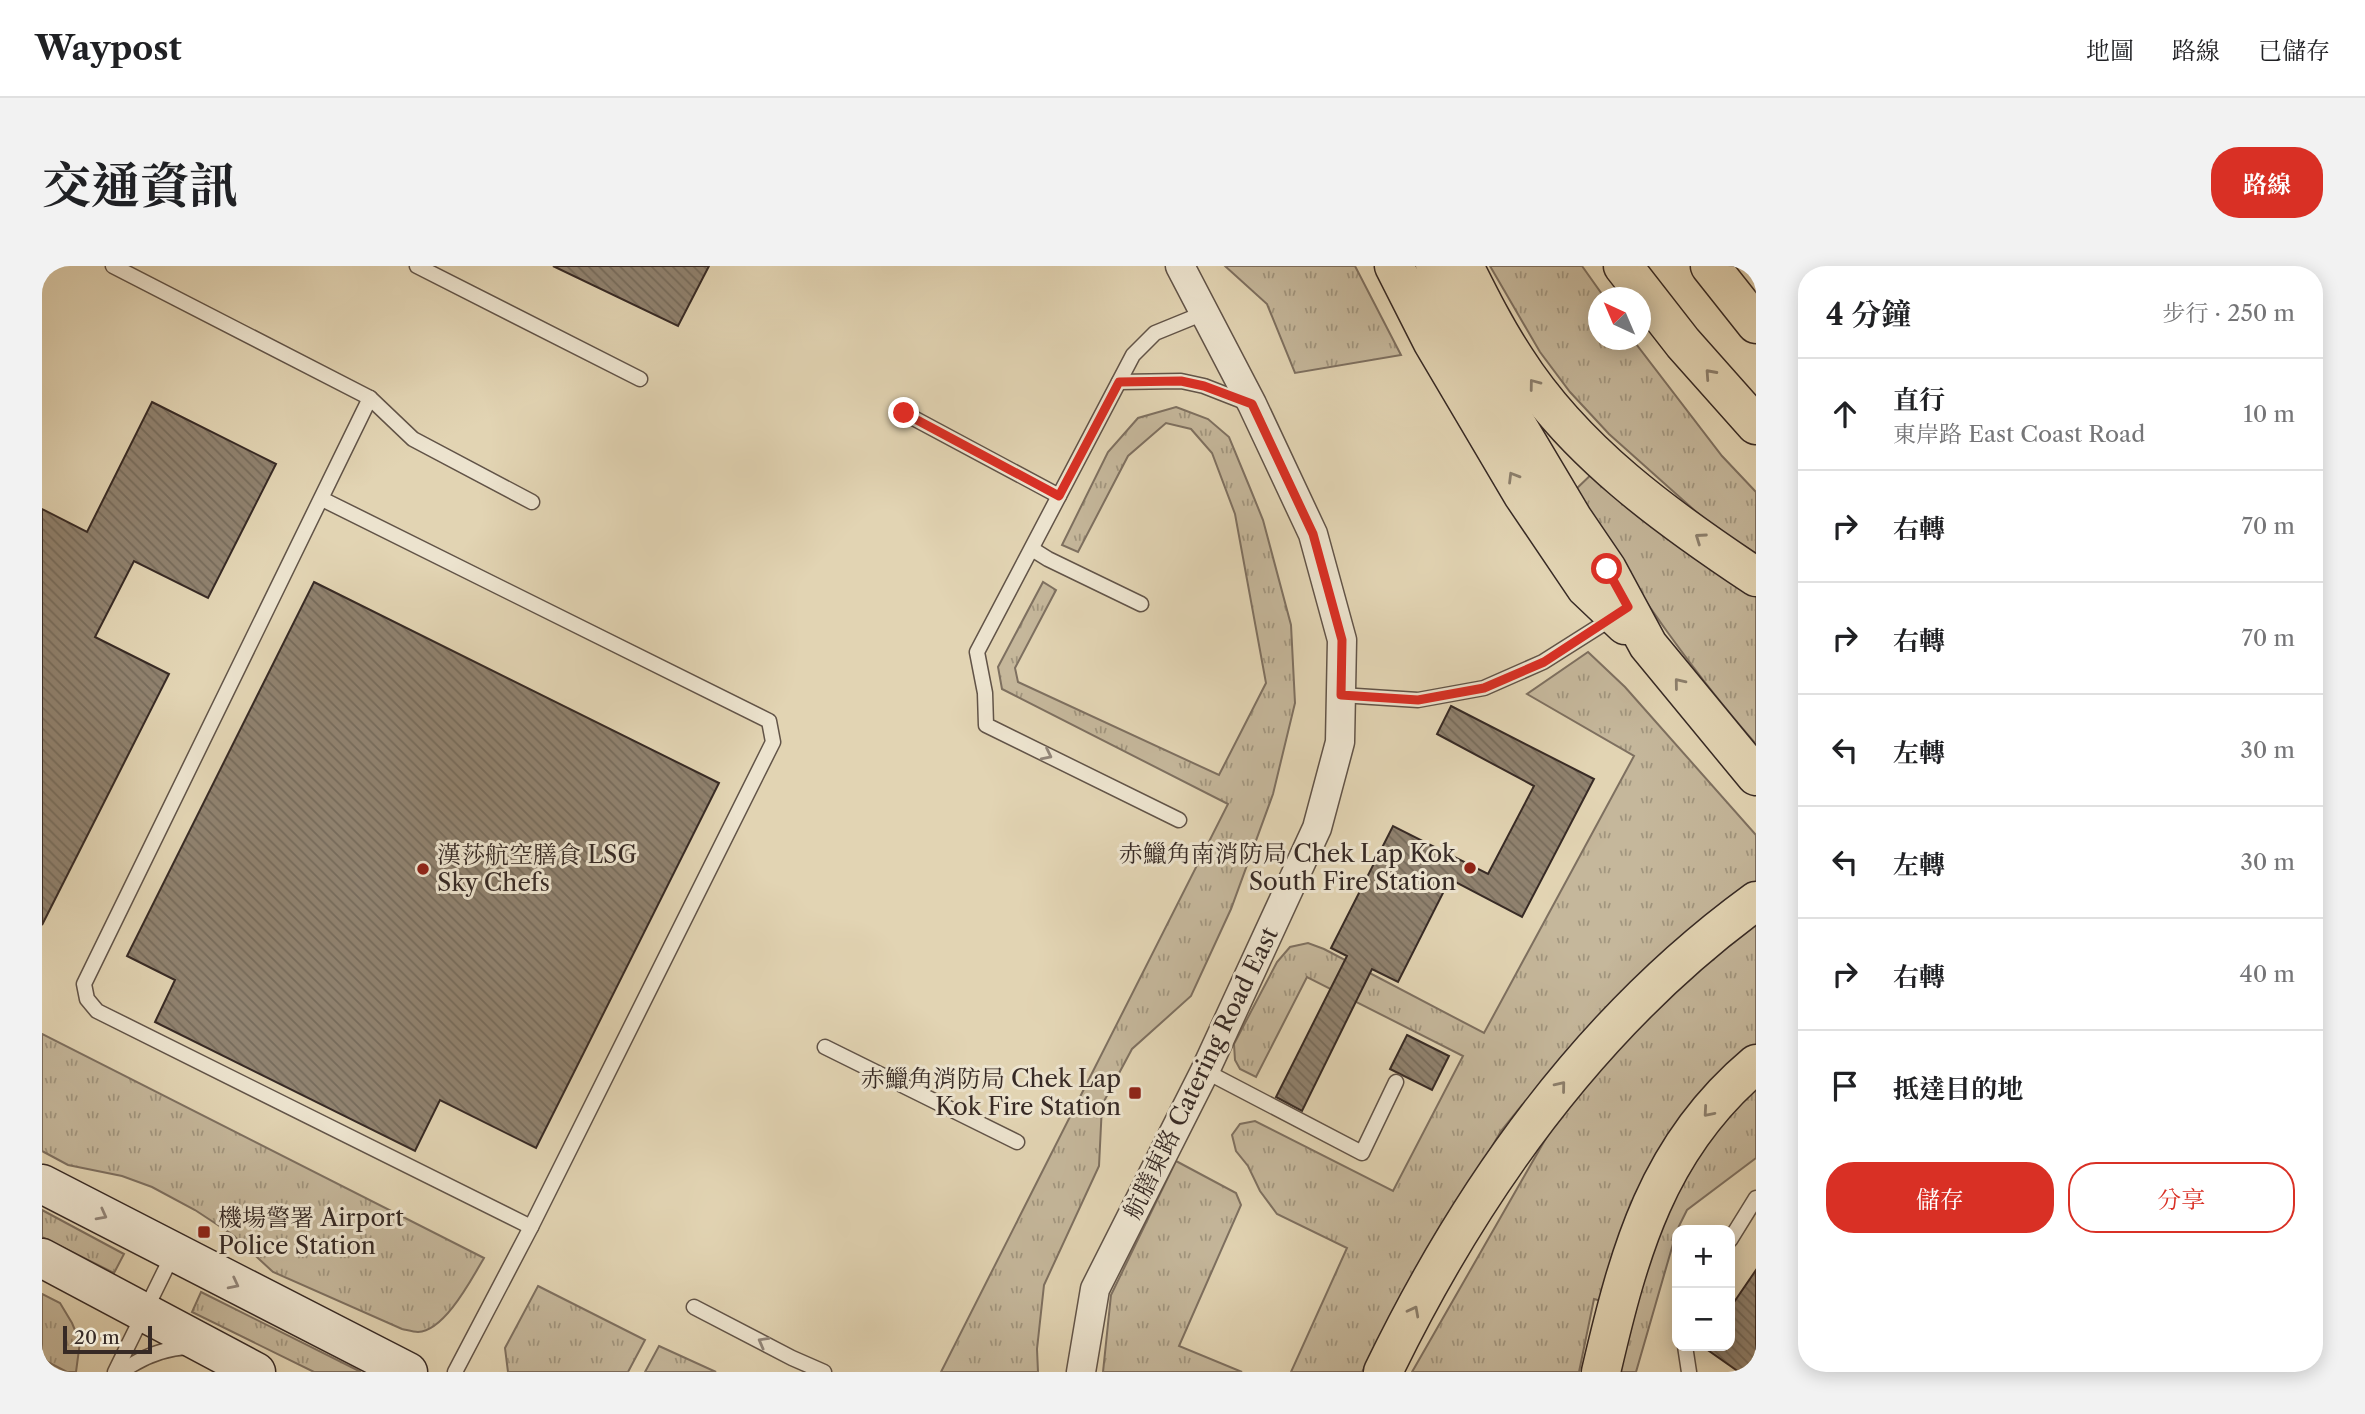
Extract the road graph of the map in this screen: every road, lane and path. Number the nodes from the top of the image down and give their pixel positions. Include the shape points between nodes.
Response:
1 (113, 266) edge
2 (416, 266) edge
3 (1180, 266) edge
4 (1394, 266) edge
5 (1435, 266) edge
6 (1464, 266) edge
7 (1623, 266) edge
8 (1710, 266) edge
9 (1204, 313) junction
10 (1756, 324) edge
11 (640, 379) dead end
12 (1119, 382) junction
13 (370, 398) junction
14 (1252, 404) junction
15 (904, 413) dead end
16 (1756, 425) edge
17 (1059, 496) junction
18 (322, 499) junction
19 (532, 502) dead end
20 (1032, 549) junction
21 (1756, 576) edge
22 (1141, 604) dead end
23 (1621, 611) junction
24 (1341, 695) junction
25 (1756, 776) edge
26 (1179, 820) dead end
27 (1744, 909) edge
28 (825, 1046) dead end
29 (1756, 1064) edge
30 (1205, 1071) junction
31 (1396, 1082) dead end
32 (1017, 1142) dead end
33 (42, 1184) edge
34 (1756, 1198) edge
35 (531, 1227) junction
36 (1735, 1232) edge
37 (173, 1253) junction
38 (42, 1258) edge
39 (694, 1307) dead end
40 (146, 1312) junction
41 (1686, 1351) edge
42 (221, 1354) junction
43 (792, 1358) junction
44 (115, 1372) edge
45 (121, 1372) edge
46 (256, 1372) edge
47 (408, 1372) edge
48 (455, 1372) edge
49 (785, 1372) edge
50 (824, 1372) edge
51 (1081, 1372) edge
52 (1383, 1372) edge
53 (1601, 1372) edge
54 (1689, 1372) edge

1 - 13 lane
2 - 11 lane
3 - 9 street, 航膳東路 Catering Road East
23 -> 4 main road via 1586,589 1524,495 1432,341
5 - 23 main road via 1479,363 1607,569
21 -> 6 main road via 1654,504 1564,421 1516,360
16 -> 7 main road
8 - 10 main road
9 - 12 lane via 1155,334 1133,355
9 - 14 street, 航膳東路 Catering Road East
12 - 14 lane via 1181,381
12 - 17 lane
13 - 18 lane
13 - 19 lane via 413,439
14 - 24 street, 航膳東路 Catering Road East via 1313,534 1342,640
15 - 17 lane
17 - 20 lane
18 - 35 lane via 104,940 84,984 87,999 97,1011
18 - 35 lane via 769,721 773,743
20 - 22 lane
20 -> 26 lane via 977,652 986,725
23 - 24 lane via 1544,662 1484,688 1418,700
25 -> 23 main road
24 - 30 street, 航膳東路 Catering Road East via 1340,742 1317,828
52 -> 27 main road via 1476,1203 1544,1107 1651,988
28 - 32 lane
29 -> 53 main road via 1697,1125 1662,1180 1632,1251
30 - 31 lane via 1362,1153
30 - 51 street, 航膳東路 Catering Road East via 1096,1289
33 -> 37 street
34 - 36 lane
35 - 48 lane
37 - 40 lane
37 -> 47 street
38 - 40 street
43 -> 39 lane
40 - 42 street
40 - 44 lane
41 - 54 lane
42 - 45 lane via 191,1347 168,1348
42 - 46 street
43 - 49 lane
43 - 50 lane

